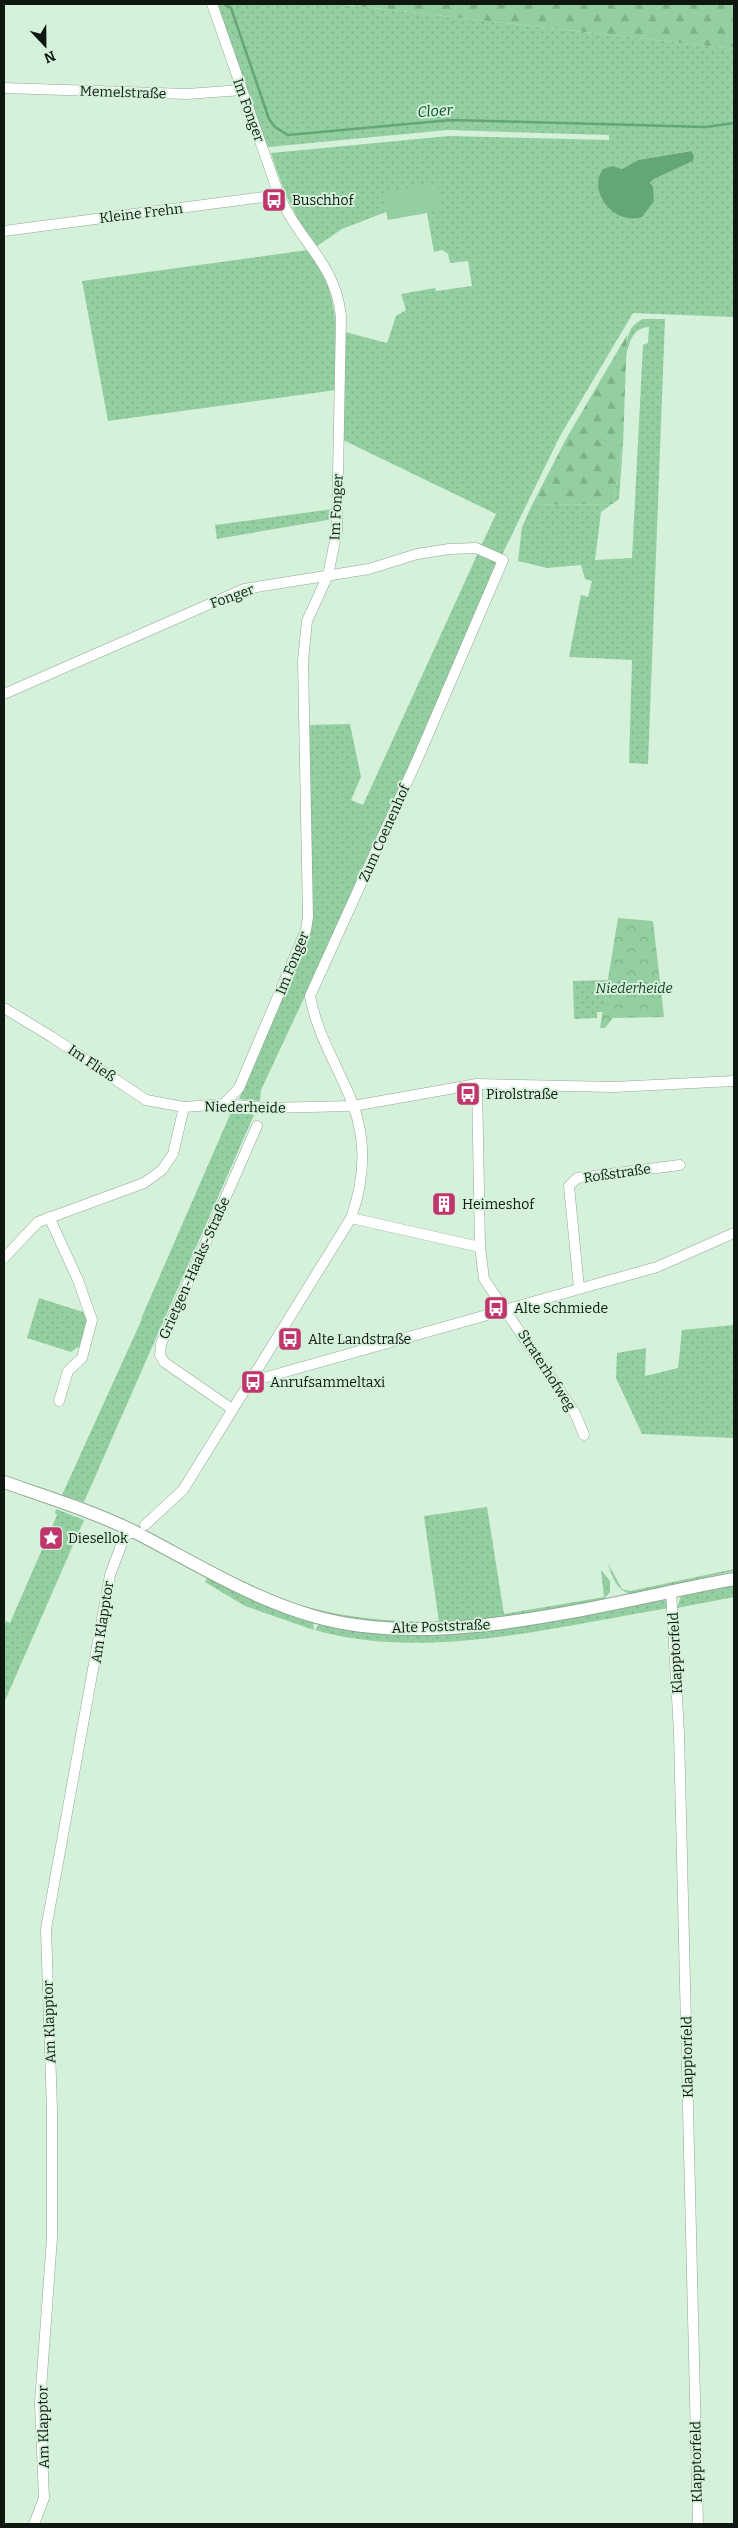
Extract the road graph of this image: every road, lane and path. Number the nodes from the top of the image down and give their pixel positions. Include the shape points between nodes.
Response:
1 (212, 4) edge
2 (4, 88) edge
3 (242, 90) junction
4 (279, 195) junction
5 (4, 231) edge
6 (503, 560) joint
7 (328, 575) junction
8 (4, 694) edge
9 (4, 1008) edge
10 (734, 1081) edge
11 (478, 1084) junction
12 (224, 1104) junction
13 (353, 1106) junction
14 (184, 1107) junction
15 (257, 1126) dead end
16 (680, 1165) dead end
17 (49, 1217) junction
18 (351, 1218) junction
19 (734, 1233) edge
20 (480, 1247) junction
21 (4, 1258) edge
22 (579, 1288) junction
23 (504, 1309) junction
24 (249, 1382) junction
25 (58, 1401) dead end
26 (232, 1409) junction
27 (584, 1435) dead end
28 (4, 1482) edge
29 (139, 1529) junction
30 (734, 1579) edge
31 (671, 1591) junction
32 (34, 2524) edge
33 (698, 2524) edge

1 - 3 street, Im Fonger
2 - 3 street, Memelstraße via 187,94
3 - 4 street, Im Fonger
4 - 5 street, Kleine Frehn
4 - 7 street, Im Fonger via 299,231 334,281 339,298 337,531
6 - 7 street, Fonger via 476,548 449,550 417,554 369,569
6 - 13 street, Zum Coenenhof via 310,996 313,1015
7 - 8 street, Fonger via 244,588
7 - 12 street, Im Fonger via 307,621 303,661 308,917 239,1088
9 - 14 street, Im Fließ via 146,1100
10 - 11 street, Niederheide via 614,1087
11 - 13 street, Niederheide
11 - 20 street
12 - 13 street, Niederheide via 266,1108
12 - 14 street, Niederheide
13 - 18 street via 364,1171
14 - 17 street, Niederheide via 173,1154 162,1170 144,1183
15 - 26 street, Grietgen-Haaks-Straße via 160,1344 164,1362
16 - 22 street, Roßstraße via 577,1178 569,1186
17 - 21 street, Niederheide via 38,1222
17 - 25 street via 92,1320 82,1358 68,1371
18 - 20 street
18 - 24 street
19 - 22 street via 656,1267
20 - 23 street via 484,1279
22 - 23 street
23 - 24 street
23 - 27 street, Straterhofweg via 575,1413
24 - 26 street
26 - 29 street via 183,1490
28 - 29 street, Alte Poststraße
29 - 31 street, Alte Poststraße via 264,1600 315,1617 360,1626 408,1630 498,1623
29 - 32 street, Am Klapptor via 125,1536 110,1574 46,1929 52,2108 52,2238 40,2403 44,2498
30 - 31 street, Alte Poststraße
31 - 33 street, Klapptorfeld via 679,1733

